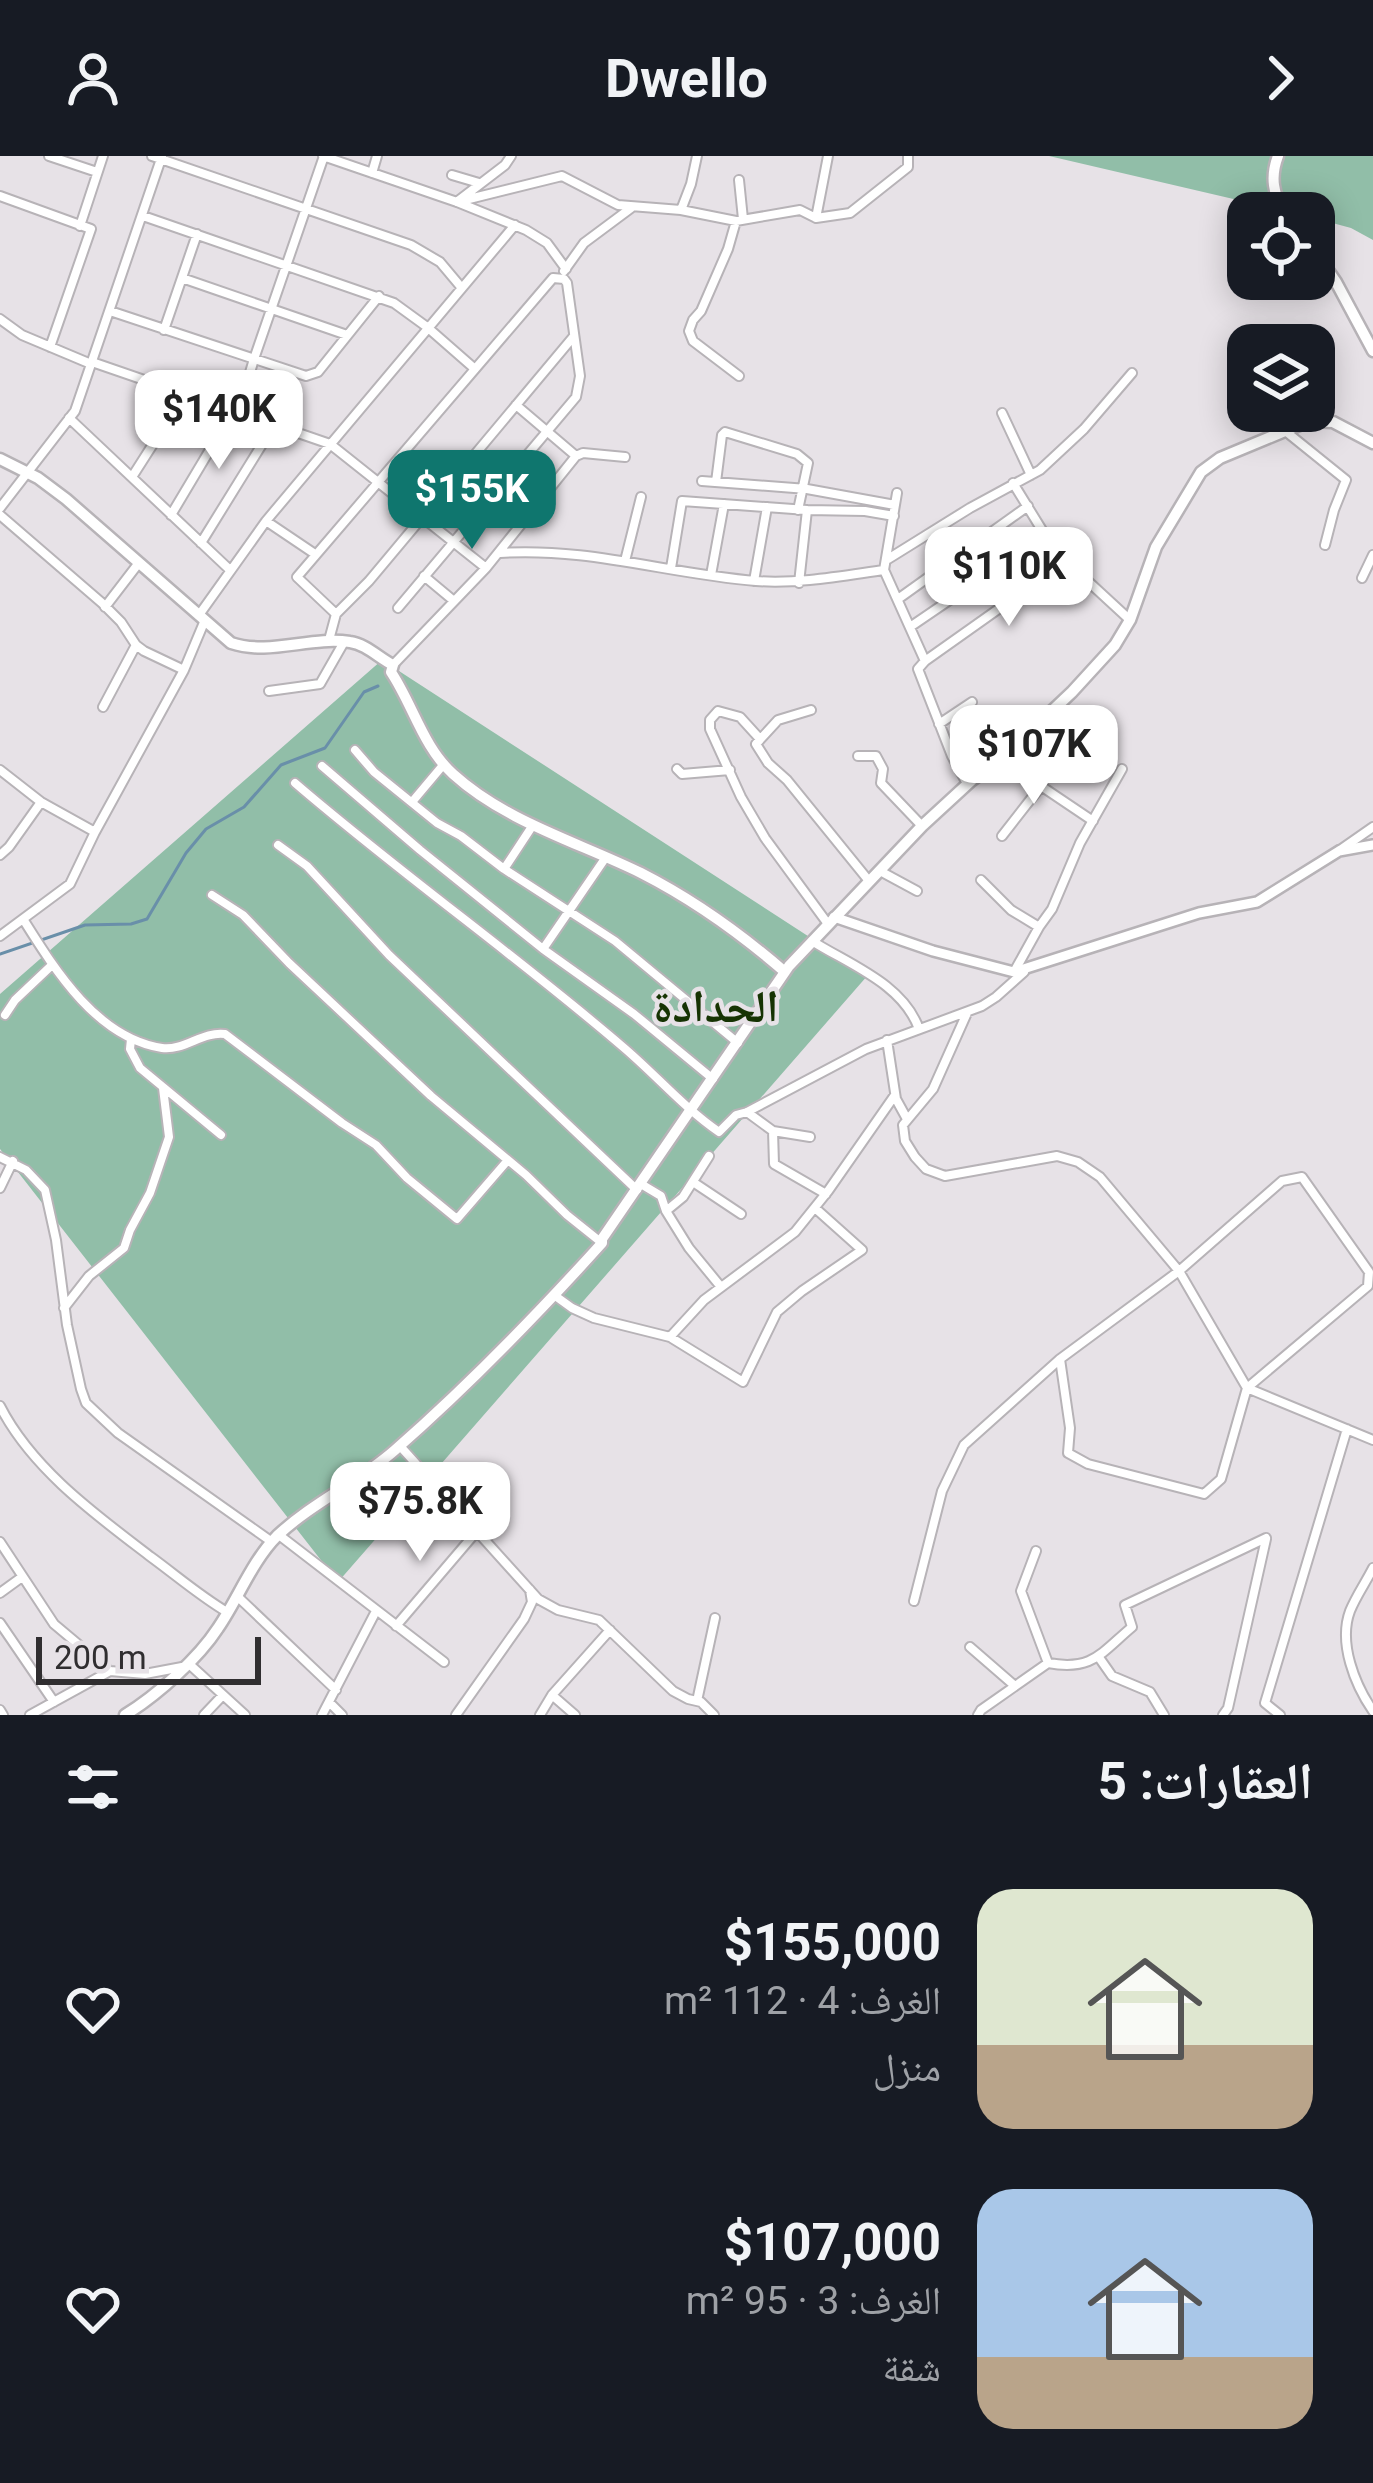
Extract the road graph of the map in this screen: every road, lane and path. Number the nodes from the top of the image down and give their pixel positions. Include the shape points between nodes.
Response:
1 (49, 156) edge
2 (103, 156) edge
3 (323, 156) edge
4 (377, 156) edge
5 (498, 156) edge
6 (697, 156) edge
7 (828, 156) edge
8 (908, 156) edge
9 (1278, 156) edge
10 (158, 157) edge
11 (510, 158) edge
12 (97, 172) junction
13 (372, 173) junction
14 (452, 176) dead end
15 (739, 180) dead end
16 (479, 183) junction
17 (1276, 192) edge
18 (0, 196) edge
19 (457, 202) junction
20 (632, 207) junction
21 (306, 209) junction
22 (681, 210) junction
23 (142, 216) junction
24 (816, 218) junction
25 (740, 220) junction
26 (515, 225) junction
27 (80, 226) junction
28 (197, 234) junction
29 (286, 265) junction
30 (563, 273) junction
31 (182, 278) junction
32 (1335, 281) edge
33 (461, 287) junction
34 (379, 296) junction
35 (272, 308) junction
36 (110, 311) junction
37 (0, 319) edge
38 (427, 327) junction
39 (164, 330) junction
40 (347, 334) junction
41 (575, 334) junction
42 (50, 347) junction
43 (1373, 351) edge
44 (254, 358) junction
45 (92, 363) junction
46 (475, 369) junction
47 (1132, 374) dead end
48 (739, 376) dead end
49 (185, 394) junction
50 (516, 405) junction
51 (236, 412) junction
52 (1002, 413) dead end
53 (69, 418) junction
54 (1335, 423) edge
55 (274, 425) junction
56 (547, 431) junction
57 (1278, 432) edge
58 (1286, 432) edge
59 (1373, 443) edge
60 (330, 444) junction
61 (575, 456) junction
62 (626, 457) dead end
63 (0, 459) edge
64 (27, 472) junction
65 (1031, 475) junction
66 (132, 478) junction
67 (702, 481) dead end
68 (716, 482) junction
69 (378, 483) junction
70 (1013, 483) junction
71 (803, 489) junction
72 (898, 494) dead end
73 (640, 497) dead end
74 (724, 504) junction
75 (1028, 506) junction
76 (767, 507) junction
77 (802, 510) junction
78 (894, 510) junction
79 (0, 512) edge
80 (172, 515) junction
81 (422, 518) junction
82 (266, 521) junction
83 (1046, 535) junction
84 (201, 542) junction
85 (453, 542) junction
86 (1325, 545) dead end
87 (500, 553) junction
88 (315, 554) junction
89 (1373, 555) edge
90 (626, 561) junction
91 (1066, 561) junction
92 (138, 564) junction
93 (885, 565) junction
94 (486, 568) junction
95 (671, 568) junction
96 (230, 570) junction
97 (711, 575) junction
98 (424, 576) junction
99 (1362, 578) dead end
100 (754, 581) junction
101 (799, 583) junction
102 (898, 599) junction
103 (454, 601) junction
104 (105, 607) junction
105 (398, 608) dead end
106 (337, 614) junction
107 (201, 618) junction
108 (1130, 620) junction
109 (910, 627) junction
110 (329, 642) junction
111 (344, 642) junction
112 (136, 645) junction
113 (926, 661) junction
114 (393, 665) junction
115 (184, 670) junction
116 (269, 692) dead end
117 (972, 702) dead end
118 (104, 707) dead end
119 (811, 710) dead end
120 (939, 724) junction
121 (760, 739) junction
122 (355, 750) dead end
123 (858, 756) dead end
124 (999, 761) junction
125 (444, 764) junction
126 (322, 766) dead end
127 (677, 769) dead end
128 (1122, 769) dead end
129 (0, 770) edge
130 (730, 770) junction
131 (972, 780) junction
132 (295, 783) dead end
133 (1041, 786) junction
134 (41, 802) junction
135 (412, 802) junction
136 (1094, 820) junction
137 (533, 825) junction
138 (922, 826) junction
139 (1373, 827) edge
140 (95, 832) junction
141 (1002, 836) dead end
142 (278, 845) dead end
143 (1373, 845) edge
144 (1339, 851) junction
145 (0, 855) edge
146 (606, 857) junction
147 (503, 869) junction
148 (878, 870) junction
149 (868, 880) junction
150 (981, 880) dead end
151 (917, 891) dead end
152 (212, 895) dead end
153 (571, 911) junction
154 (23, 919) junction
155 (831, 921) junction
156 (1039, 927) junction
157 (0, 935) edge
158 (812, 941) junction
159 (543, 950) junction
160 (52, 965) junction
161 (1028, 968) junction
162 (785, 972) junction
163 (1014, 972) junction
164 (967, 1013) junction
165 (5, 1015) dead end
166 (919, 1029) junction
167 (131, 1039) junction
168 (887, 1040) junction
169 (738, 1043) junction
170 (713, 1079) junction
171 (163, 1088) junction
172 (895, 1095) junction
173 (691, 1112) junction
174 (747, 1112) junction
175 (907, 1118) junction
176 (773, 1131) junction
177 (221, 1135) dead end
178 (810, 1137) dead end
179 (709, 1156) dead end
180 (0, 1157) edge
181 (508, 1160) junction
182 (13, 1161) junction
183 (693, 1182) junction
184 (639, 1187) junction
185 (0, 1188) edge
186 (826, 1194) junction
187 (815, 1208) junction
188 (666, 1211) junction
189 (741, 1214) dead end
190 (602, 1243) junction
191 (1179, 1271) junction
192 (721, 1287) junction
193 (554, 1294) junction
194 (64, 1308) junction
195 (670, 1336) junction
196 (1060, 1359) junction
197 (1247, 1388) junction
198 (0, 1406) edge
199 (1347, 1429) junction
200 (1373, 1440) edge
201 (400, 1446) junction
202 (477, 1531) junction
203 (275, 1539) junction
204 (0, 1542) edge
205 (1036, 1551) dead end
206 (1373, 1568) edge
207 (22, 1577) junction
208 (530, 1589) junction
209 (0, 1593) edge
210 (237, 1596) junction
211 (914, 1601) dead end
212 (376, 1611) junction
213 (227, 1612) junction
214 (715, 1618) dead end
215 (0, 1623) edge
216 (396, 1626) junction
217 (610, 1630) junction
218 (970, 1647) dead end
219 (1098, 1656) junction
220 (444, 1662) dead end
221 (1048, 1663) junction
222 (187, 1665) junction
223 (110, 1671) junction
224 (145, 1674) junction
225 (1015, 1686) junction
226 (336, 1690) junction
227 (153, 1693) junction
228 (224, 1695) junction
229 (552, 1695) junction
230 (697, 1701) junction
231 (54, 1702) junction
232 (329, 1702) junction
233 (1373, 1711) edge
234 (33, 1714) edge
235 (125, 1715) edge
236 (204, 1715) edge
237 (245, 1715) edge
238 (322, 1715) edge
239 (342, 1715) edge
240 (456, 1715) edge
241 (540, 1715) edge
242 (575, 1715) edge
243 (714, 1715) edge
244 (978, 1715) edge
245 (1164, 1715) edge
246 (1223, 1715) edge
247 (1280, 1715) edge

1 - 12 street
2 - 12 street
3 - 13 street
3 - 21 street
4 - 13 street
5 - 11 street
6 - 22 street
7 - 24 street
8 - 24 street via 908,167 850,213
9 - 17 main road
10 - 21 street
10 - 23 street
11 - 16 street
12 - 27 street
13 - 19 street
14 - 16 street
15 - 25 street
16 - 19 street
18 - 27 street
19 - 20 street via 562,176
19 - 26 street
20 - 22 street
20 - 30 street via 584,243
21 - 29 street
21 - 33 street via 426,252
22 - 25 street
23 - 28 street
23 - 36 street
24 - 25 street via 800,210
25 - 48 street via 689,331
26 - 30 street via 547,243
26 - 33 street
27 - 42 street via 91,229
28 - 29 street
28 - 31 street
29 - 34 street
29 - 35 street
30 - 41 street
30 - 46 street
31 - 35 street
31 - 39 street
32 - 43 main road
33 - 38 street
34 - 38 street
34 - 40 street
35 - 40 street
35 - 44 street
36 - 39 street
36 - 45 street
37 - 42 street
38 - 46 street
38 - 60 street
39 - 44 street
40 - 44 street via 311,375
41 - 50 street
41 - 56 street via 579,389
42 - 45 street
44 - 51 street
45 - 49 street
45 - 53 street
46 - 69 street
47 - 65 street
49 - 51 street
49 - 66 street
50 - 56 street
50 - 81 street
51 - 55 street
51 - 80 street
52 - 65 street
53 - 64 street
53 - 66 street
54 - 59 main road
55 - 60 street
55 - 84 street
56 - 61 street
56 - 85 street
57 - 108 main road via 1201,472 1156,547
58 - 86 street via 1346,480
60 - 69 street
60 - 82 street
61 - 62 street
61 - 87 street
63 - 64 main road
64 - 79 street
64 - 92 main road
65 - 70 street
66 - 80 street
67 - 68 street
68 - 71 street
68 - 71 street via 722,435 730,432 797,454 808,463
69 - 81 street
69 - 88 street
70 - 75 street
70 - 93 street
71 - 77 street
71 - 78 street
72 - 78 street
73 - 90 street
74 - 76 street
74 - 95 street via 682,501
74 - 97 street
75 - 83 street
75 - 102 street
76 - 77 street
76 - 100 street
77 - 78 street
77 - 101 street
78 - 93 street
79 - 104 street
80 - 84 street
81 - 85 street
81 - 106 street
82 - 88 street
82 - 96 street
83 - 91 street
83 - 109 street
84 - 96 street
85 - 94 street
85 - 98 street
87 - 90 street
87 - 94 street
88 - 106 street via 297,577
89 - 99 street
90 - 95 street
91 - 108 street
91 - 113 street
92 - 104 street
92 - 107 main road
93 - 101 street
93 - 102 street
94 - 103 street
95 - 97 street
96 - 107 street
97 - 100 street
98 - 103 street
98 - 105 street
100 - 101 street
102 - 109 street
103 - 114 street
104 - 112 street
106 - 110 street
107 - 110 main road via 249,648
107 - 115 street
108 - 124 main road via 1072,692
109 - 113 street
110 - 111 main road
111 - 114 main road
111 - 116 street via 320,684
112 - 115 street
112 - 118 street
113 - 120 street via 918,669
114 - 125 main road
115 - 140 street
117 - 120 street
119 - 121 street via 778,720
120 - 131 street via 965,780
121 - 130 street via 740,717 718,711 710,729
121 - 149 street via 768,764
122 - 135 street
123 - 138 street via 876,756 884,769 880,783
124 - 131 main road
124 - 133 street
125 - 135 street
125 - 137 main road
126 - 159 street
127 - 130 street
128 - 136 street
129 - 134 street
130 - 155 street via 766,838
131 - 138 main road
132 - 173 street via 626,1049
133 - 136 street
133 - 141 street
134 - 140 street
134 - 145 street
135 - 147 street
136 - 156 street
137 - 146 main road
137 - 147 street
138 - 148 main road
139 - 144 street
140 - 154 street via 70,884
142 - 184 street
143 - 144 street
144 - 161 street via 1258,902
146 - 153 street
146 - 162 main road via 722,920
147 - 153 street
148 - 149 main road
148 - 151 street
149 - 155 main road
150 - 156 street
152 - 181 street via 244,915
153 - 159 street
153 - 169 street
154 - 157 street
154 - 160 street
155 - 158 main road
155 - 163 street
156 - 163 street
158 - 162 main road
158 - 166 street via 894,991
159 - 170 street
160 - 165 street
160 - 167 street via 91,1010
161 - 163 street
161 - 164 street
162 - 169 main road
164 - 166 street
164 - 175 street via 933,1089
166 - 168 street
167 - 171 street via 140,1068
167 - 181 street via 170,1048 225,1034 376,1145 457,1219
168 - 172 street
168 - 174 street
169 - 170 main road
170 - 173 main road
171 - 177 street
171 - 194 street via 169,1137 150,1193 124,1249
172 - 175 street
172 - 186 street
173 - 174 street via 719,1132
173 - 184 main road
174 - 176 street
175 - 191 street via 905,1141 915,1157 945,1176 1057,1156 1078,1162
176 - 178 street
176 - 186 street via 774,1164
179 - 183 street
180 - 182 street
181 - 190 street
182 - 185 street
182 - 194 street via 45,1190
183 - 188 street
183 - 189 street
184 - 188 street via 661,1196
184 - 190 main road
186 - 187 street
187 - 192 street via 786,1241
187 - 195 street via 862,1250 777,1312 742,1382
188 - 192 street
190 - 193 main road
191 - 196 street
191 - 197 street
191 - 197 street via 1282,1181 1302,1177 1370,1272 1368,1286
192 - 195 street
193 - 195 street via 594,1318
193 - 201 main road
194 - 203 street via 90,1408
196 - 197 street via 1068,1453 1204,1493 1221,1479
196 - 211 street via 964,1445 942,1491
197 - 199 street
198 - 213 street via 29,1451 74,1495
199 - 200 street
199 - 247 street via 1265,1703
201 - 202 street
201 - 203 main road
202 - 208 street
202 - 216 street
203 - 210 main road
203 - 212 street
204 - 207 street
205 - 221 street via 1021,1591
206 - 233 street via 1349,1612 1347,1648
207 - 209 street
207 - 223 street via 46,1615
208 - 217 street via 547,1605
208 - 240 street via 524,1619
210 - 213 main road
210 - 226 street
212 - 216 street
212 - 226 street
213 - 222 main road
214 - 230 street
215 - 231 street
216 - 220 street
217 - 229 street
217 - 230 street via 673,1690
218 - 225 street
219 - 221 street via 1075,1668
219 - 245 street via 1112,1676 1150,1691
219 - 246 street via 1132,1627 1125,1606 1266,1538
221 - 225 street
222 - 224 street
222 - 227 main road
222 - 228 street
223 - 224 street
223 - 231 street
224 - 227 street
225 - 244 street
226 - 232 street
227 - 235 main road
228 - 236 street
228 - 237 street
229 - 241 street
229 - 242 street
230 - 243 street
231 - 234 street
232 - 238 street
232 - 239 street

